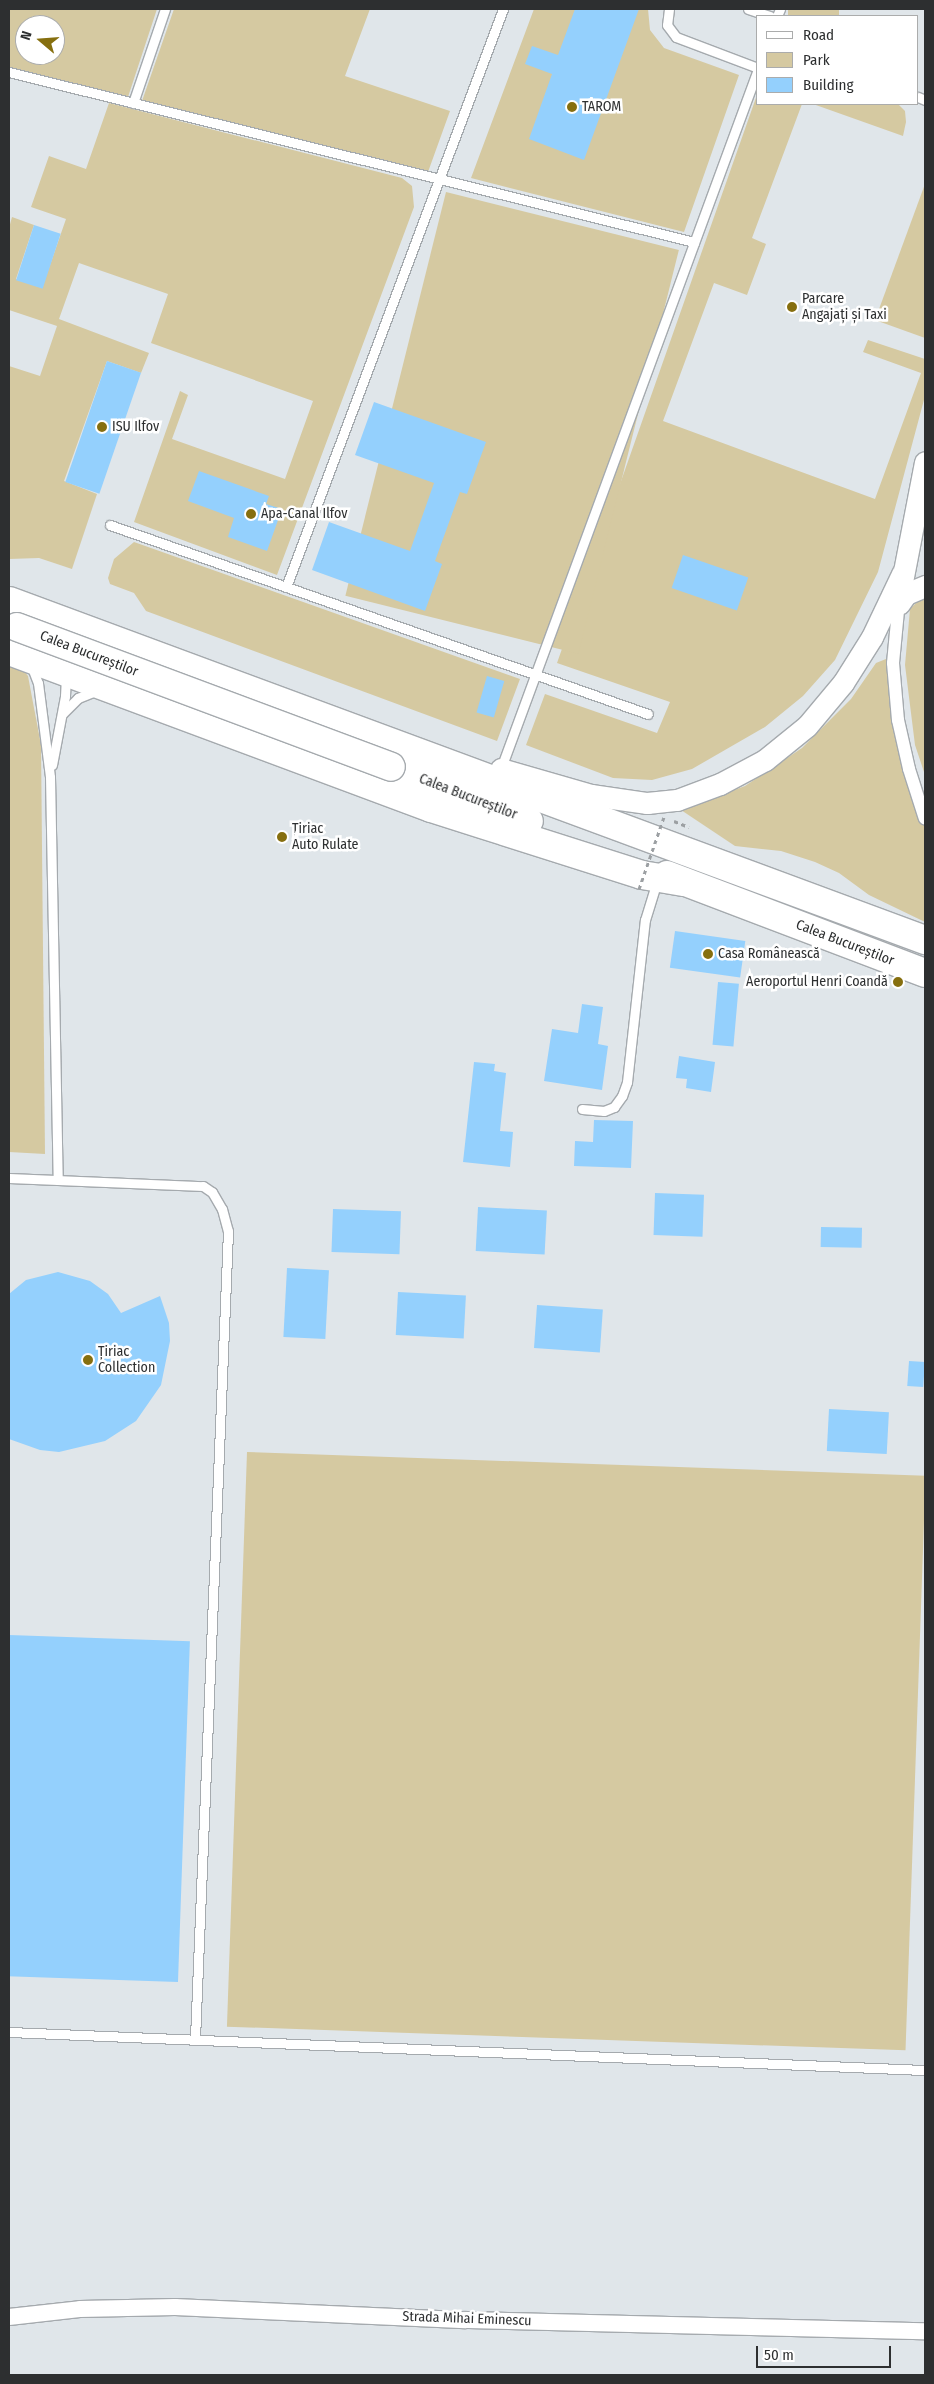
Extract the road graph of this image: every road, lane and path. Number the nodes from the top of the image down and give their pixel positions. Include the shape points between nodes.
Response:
1 (165, 9) edge
2 (503, 9) edge
3 (669, 9) edge
4 (748, 9) edge
5 (767, 15) edge
6 (756, 67) edge
7 (9, 72) edge
8 (756, 73) edge
9 (133, 102) junction
10 (439, 179) junction
11 (694, 242) junction
12 (925, 462) edge
13 (923, 492) edge
14 (110, 525) dead end
15 (902, 574) junction
16 (925, 586) edge
17 (286, 587) junction
18 (10, 588) edge
19 (898, 607) junction
20 (9, 612) edge
21 (9, 624) edge
22 (17, 654) edge
23 (65, 672) junction
24 (535, 674) junction
25 (843, 683) junction
26 (107, 688) junction
27 (62, 714) junction
28 (648, 714) dead end
29 (394, 757) junction
30 (501, 769) junction
31 (50, 777) junction
32 (925, 819) edge
33 (689, 827) dead end
34 (693, 855) junction
35 (660, 883) junction
36 (925, 940) edge
37 (925, 973) edge
38 (582, 1109) dead end
39 (9, 1178) edge
40 (58, 1180) junction
41 (9, 2032) edge
42 (195, 2040) junction
43 (925, 2070) edge
44 (9, 2317) edge
45 (925, 2330) edge

1 - 9 lane
2 - 10 lane
3 - 6 lane via 667,25 676,37
4 - 5 lane
7 - 9 lane
8 - 11 lane
9 - 10 lane
10 - 11 lane
10 - 17 lane
11 - 24 lane
12 - 13 street
13 - 15 street
14 - 17 lane
15 - 19 street
15 - 25 street via 872,637
16 - 19 street via 906,594
17 - 24 lane
18 - 29 highway, Calea Bucureștilor
18 - 30 highway
19 - 25 street via 880,642
19 - 32 street via 892,663 898,720
20 - 23 lane via 44,628 53,638
21 - 29 highway, Calea Bucureștilor, bridge
22 - 23 highway
22 - 31 lane via 38,683
23 - 26 highway
23 - 27 lane
24 - 28 lane
24 - 30 lane
25 - 30 street via 807,726 765,760 720,784 677,800 647,802 591,795
26 - 27 lane via 86,694
26 - 35 highway via 431,808
27 - 31 lane
29 - 34 highway, Calea Bucureștilor
29 - 35 highway, Calea Bucureștilor
30 - 34 highway via 658,831
31 - 40 lane
33 - 35 path, bridge via 664,817
34 - 36 highway, Calea Bucureștilor
35 - 37 highway, Calea Bucureștilor
35 - 38 lane via 646,920 627,1082 614,1107 604,1111
39 - 40 lane
40 - 42 lane via 203,1186 212,1192 222,1209 228,1231
41 - 42 lane
42 - 43 lane
44 - 45 street, Strada Mihai Eminescu via 80,2309 175,2307 466,2320

